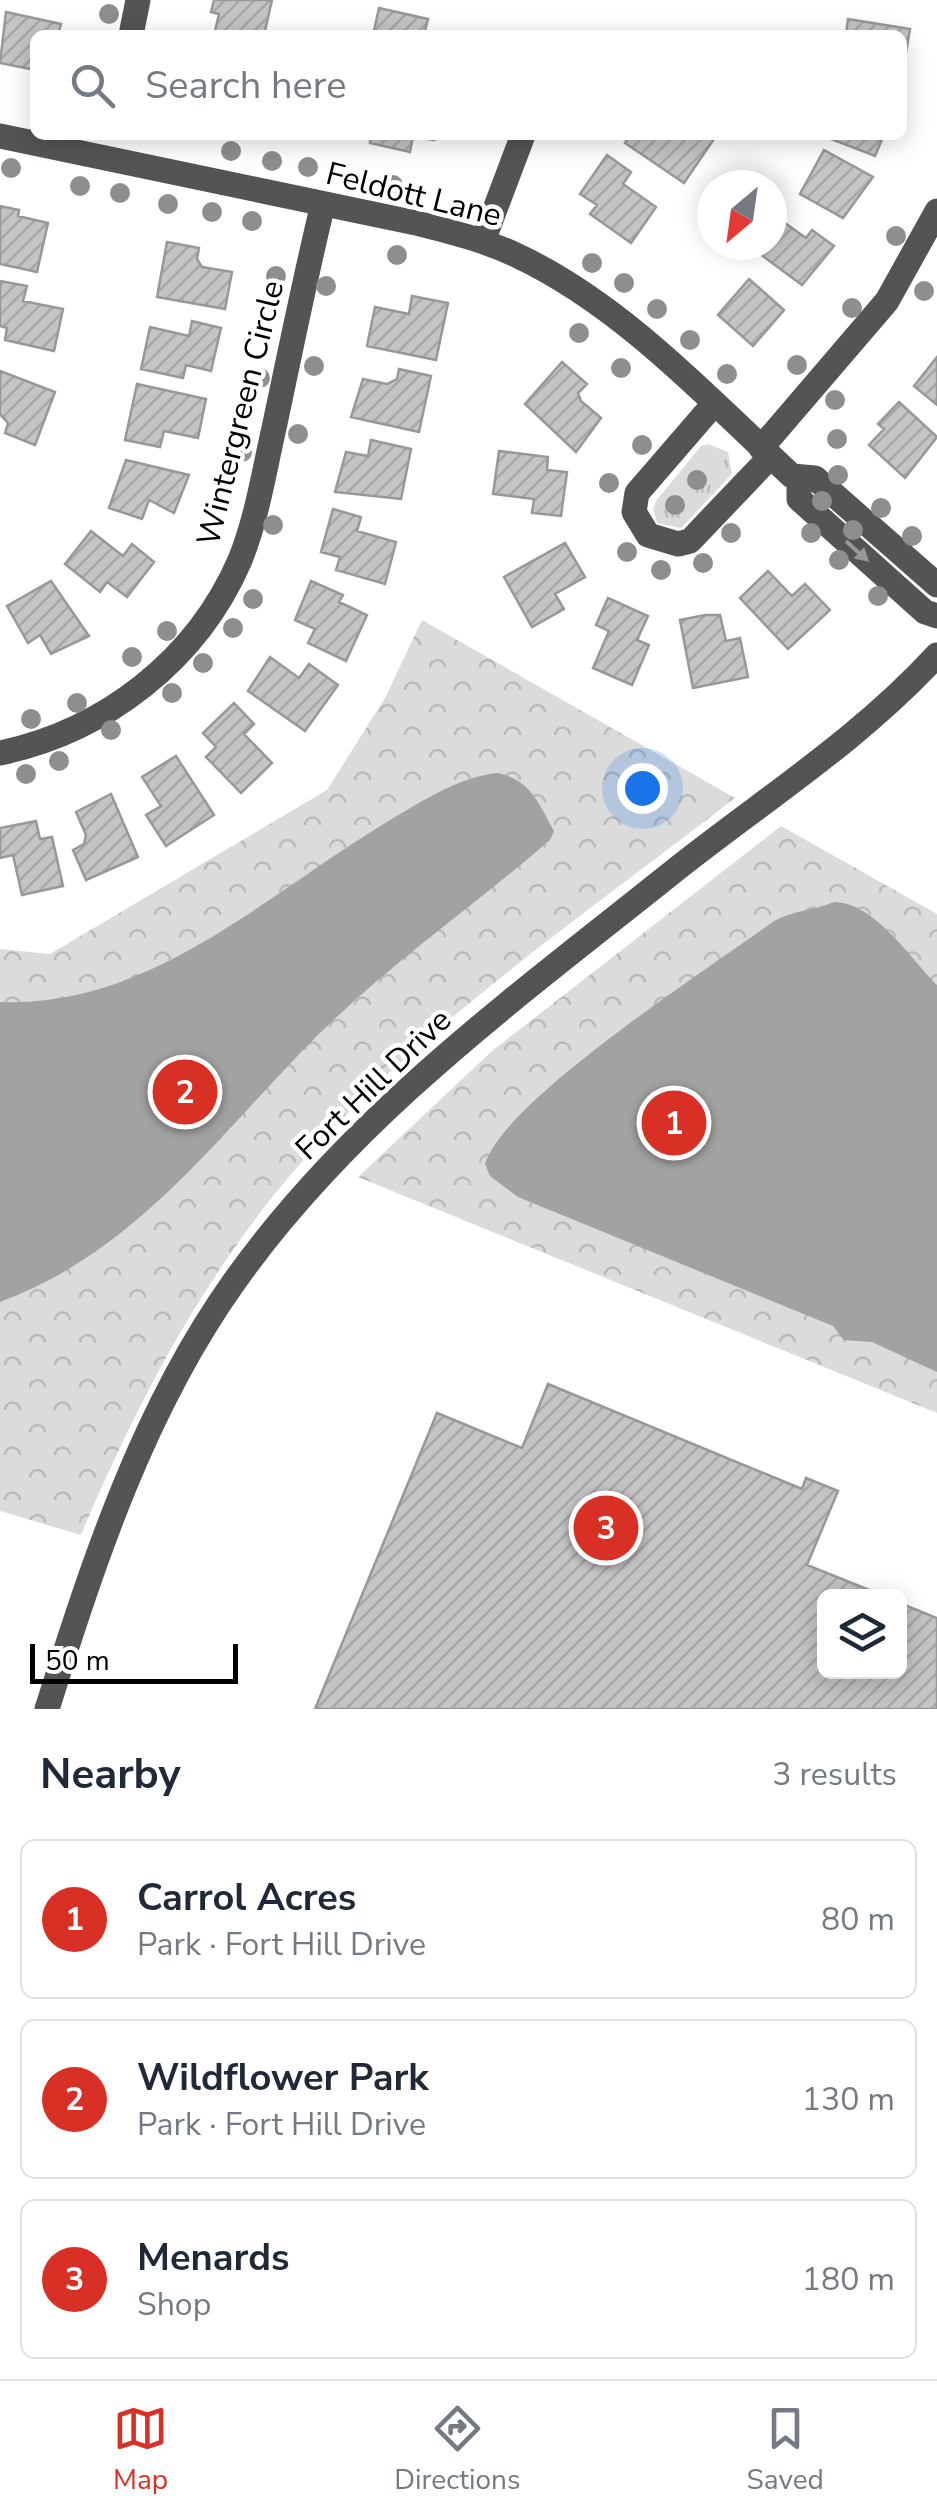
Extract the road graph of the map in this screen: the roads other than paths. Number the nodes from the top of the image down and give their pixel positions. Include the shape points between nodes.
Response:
1 (138, 0) edge
2 (132, 30) edge
3 (0, 136) edge
4 (30, 139) edge
5 (43, 140) edge
6 (521, 140) edge
7 (108, 146) edge
8 (323, 204) junction
9 (937, 212) edge
10 (483, 241) junction
11 (713, 404) junction
12 (766, 452) junction
13 (798, 480) junction
14 (937, 585) edge
15 (937, 616) edge
16 (937, 655) edge
17 (0, 753) edge
18 (47, 1709) edge

1 - 2 street
3 - 4 street, Feldott Lane
5 - 7 street, Feldott Lane
6 - 10 street
7 - 8 street, Feldott Lane
8 - 10 street, Feldott Lane
8 - 17 street, Wintergreen Circle via 257,508 228,584 177,656 120,704 77,728
9 - 12 street via 887,301
10 - 11 street, Feldott Lane via 600,306
11 - 12 street, Feldott Lane
11 - 12 street via 636,493 634,512 648,535 678,544 690,540
12 - 13 street, Feldott Lane
13 - 14 street, Feldott Lane via 815,478
13 -> 15 street, Feldott Lane via 799,499
16 - 18 street, Fort Hill Drive via 838,750 680,866 442,1057 296,1205 234,1282 133,1464

